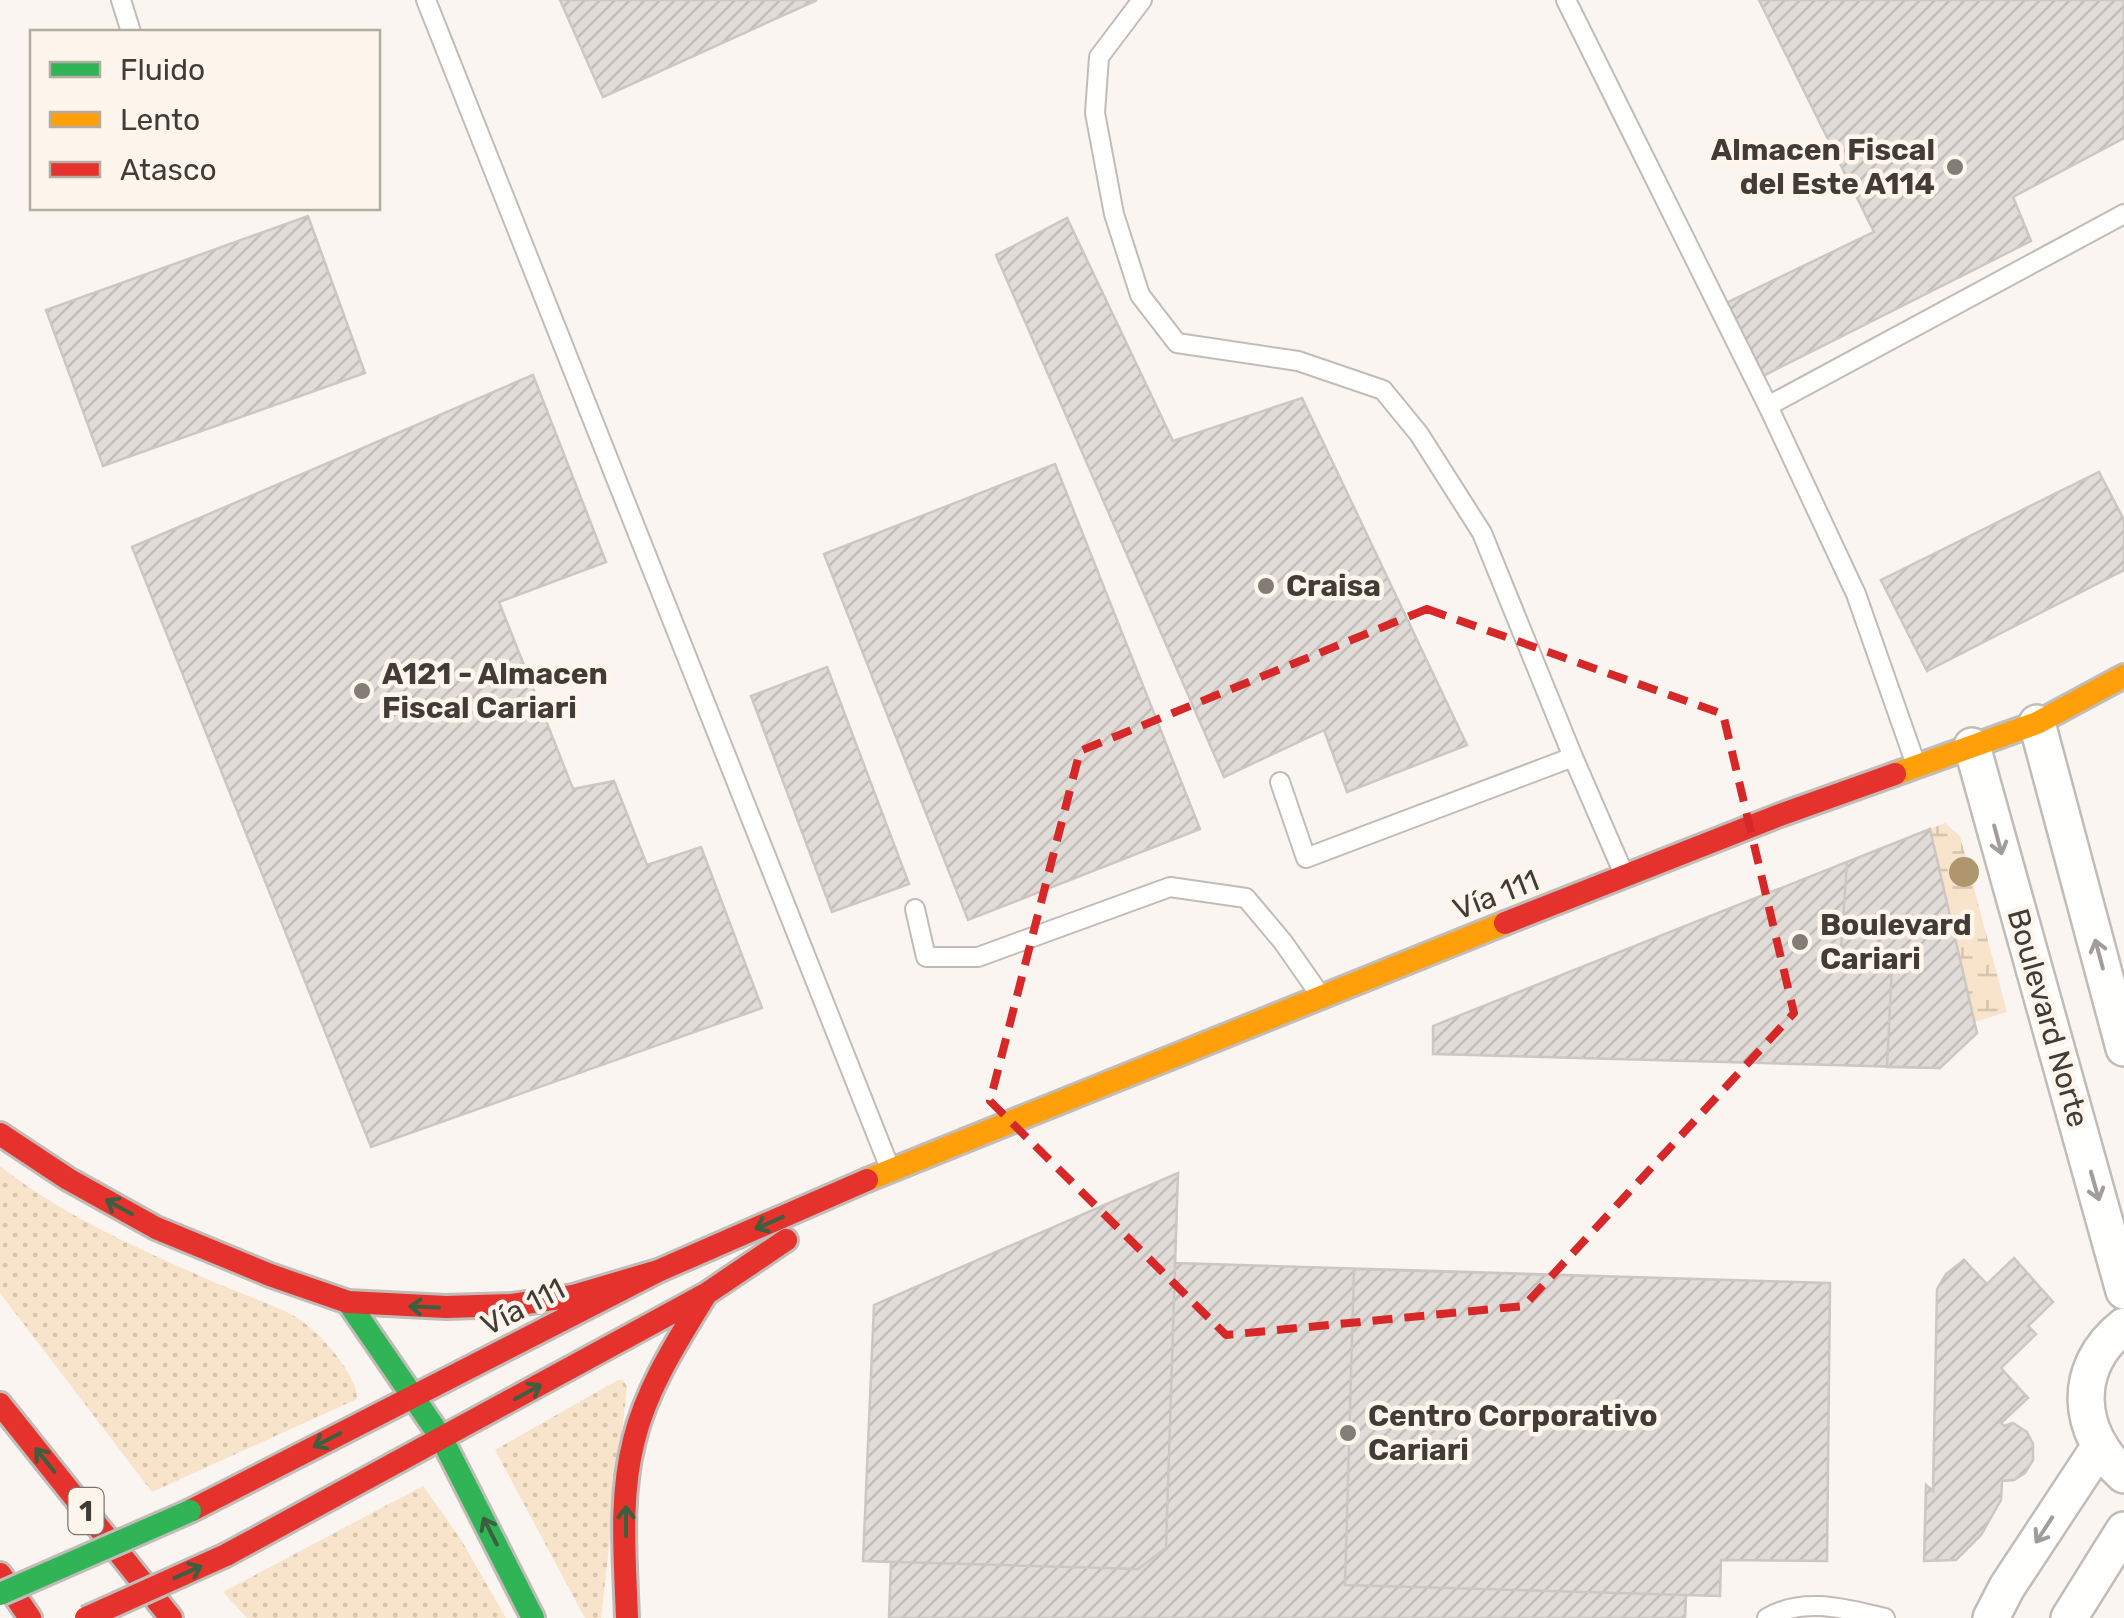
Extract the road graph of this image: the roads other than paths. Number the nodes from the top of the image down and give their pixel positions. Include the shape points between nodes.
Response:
1 (121, 0) edge
2 (426, 0) edge
3 (1142, 0) edge
4 (1566, 0) edge
5 (130, 30) edge
6 (2124, 214) edge
7 (1768, 406) junction
8 (2124, 676) edge
9 (2124, 695) edge
10 (2037, 723) junction
11 (1972, 746) junction
12 (1572, 757) junction
13 (1916, 766) junction
14 (1280, 782) dead end
15 (1625, 876) junction
16 (916, 909) dead end
17 (1320, 996) junction
18 (2124, 1048) edge
19 (0, 1134) edge
20 (890, 1170) junction
21 (658, 1272) junction
22 (2124, 1291) edge
23 (706, 1294) junction
24 (348, 1302) junction
25 (2124, 1326) edge
26 (414, 1396) junction
27 (0, 1404) edge
28 (442, 1439) junction
29 (2098, 1448) junction
30 (2124, 1475) edge
31 (2124, 1530) edge
32 (0, 1574) edge
33 (0, 1594) edge
34 (30, 1618) edge
35 (86, 1618) edge
36 (172, 1618) edge
37 (533, 1618) edge
38 (627, 1618) edge
39 (1767, 1618) edge
40 (1885, 1618) edge
41 (1991, 1618) edge
42 (2068, 1618) edge

1 - 5 lane
2 - 20 lane
3 - 12 lane via 1099,57 1095,112 1114,214 1140,295 1178,343 1298,361 1383,390 1482,532
4 - 7 lane
6 - 7 lane
7 - 13 lane via 1856,594
8 - 10 main road, Vía 111
9 - 10 main road
10 - 11 main road, Vía 111
18 -> 10 street
11 - 13 main road, Vía 111
11 -> 22 street, Boulevard Norte
12 - 14 lane via 1306,858
12 - 15 lane
13 - 15 main road, Vía 111
15 - 17 main road, Vía 111
16 - 17 lane via 926,957 978,957 1170,888 1246,898
17 - 20 main road, Vía 111
24 -> 19 main road via 156,1228
20 -> 21 main road, Vía 111
20 - 23 main road, Vía 111
21 -> 24 main road via 512,1305
21 - 26 main road, Vía 111
28 -> 23 main road, Vía 111
38 -> 23 main road via 629,1461 656,1383
24 - 26 main road
25 - 29 street via 2094,1360 2086,1386 2086,1413
26 - 28 main road
26 -> 33 main road, Vía 111, bridge via 190,1511
36 -> 27 main road, 1
35 -> 28 main road, Vía 111, bridge via 226,1555
37 -> 28 main road
29 - 30 street
29 -> 41 street
31 - 42 street
32 - 34 main road
39 - 40 lane via 1820,1606

